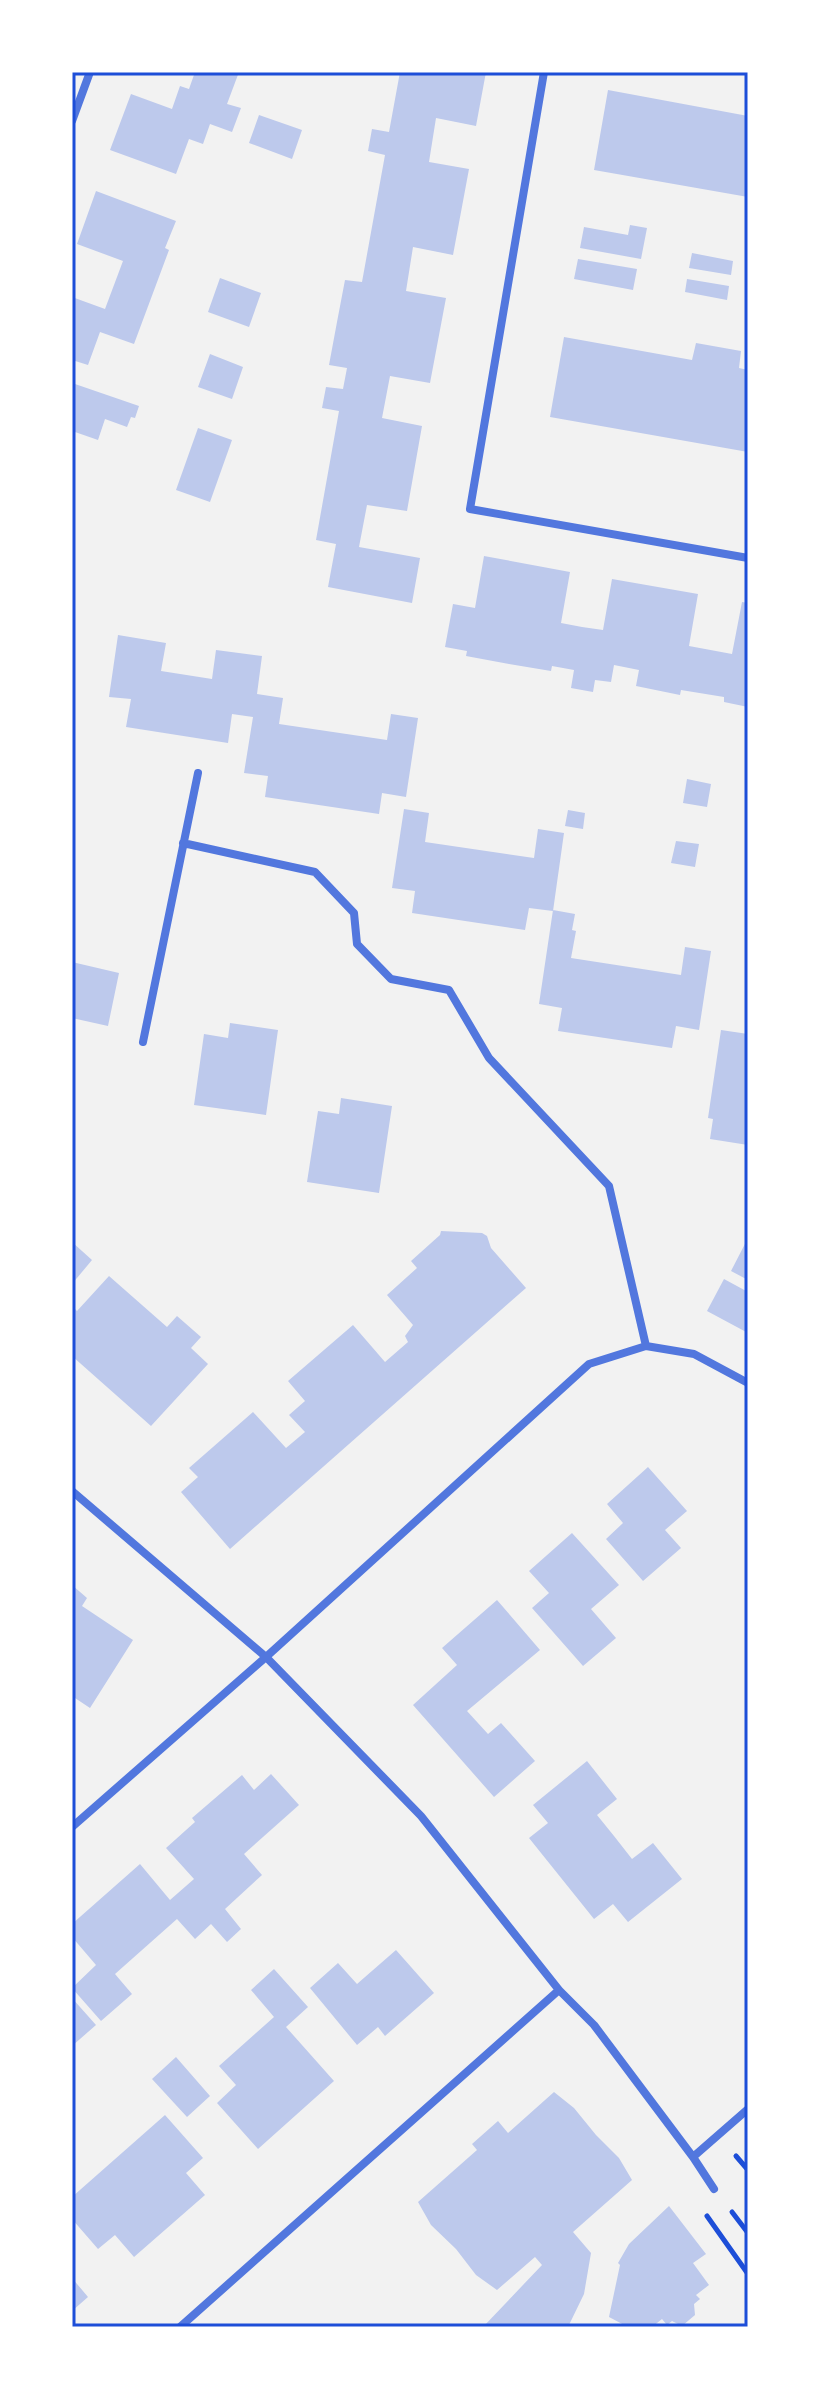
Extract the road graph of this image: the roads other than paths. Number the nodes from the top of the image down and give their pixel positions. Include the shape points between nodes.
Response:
1 (90, 72) edge
2 (544, 72) edge
3 (72, 121) edge
4 (748, 558) edge
5 (198, 773) dead end
6 (183, 843) junction
7 (143, 1042) dead end
8 (646, 1346) junction
9 (748, 1383) edge
10 (72, 1491) edge
11 (266, 1657) junction
12 (72, 1827) edge
13 (559, 1990) junction
14 (748, 2109) edge
15 (693, 2157) junction
16 (714, 2189) dead end
17 (180, 2327) edge

1 - 3 street
2 - 4 street via 470,509
5 - 6 street
6 - 7 street
6 - 8 street via 315,872 354,913 357,944 391,979 449,990 489,1058 609,1186
8 - 9 street via 694,1354
8 - 11 street via 589,1364
10 - 11 street
11 - 12 street
11 - 13 street via 421,1816
13 - 15 street via 594,2025
13 - 17 street
14 - 15 street
15 - 16 street

